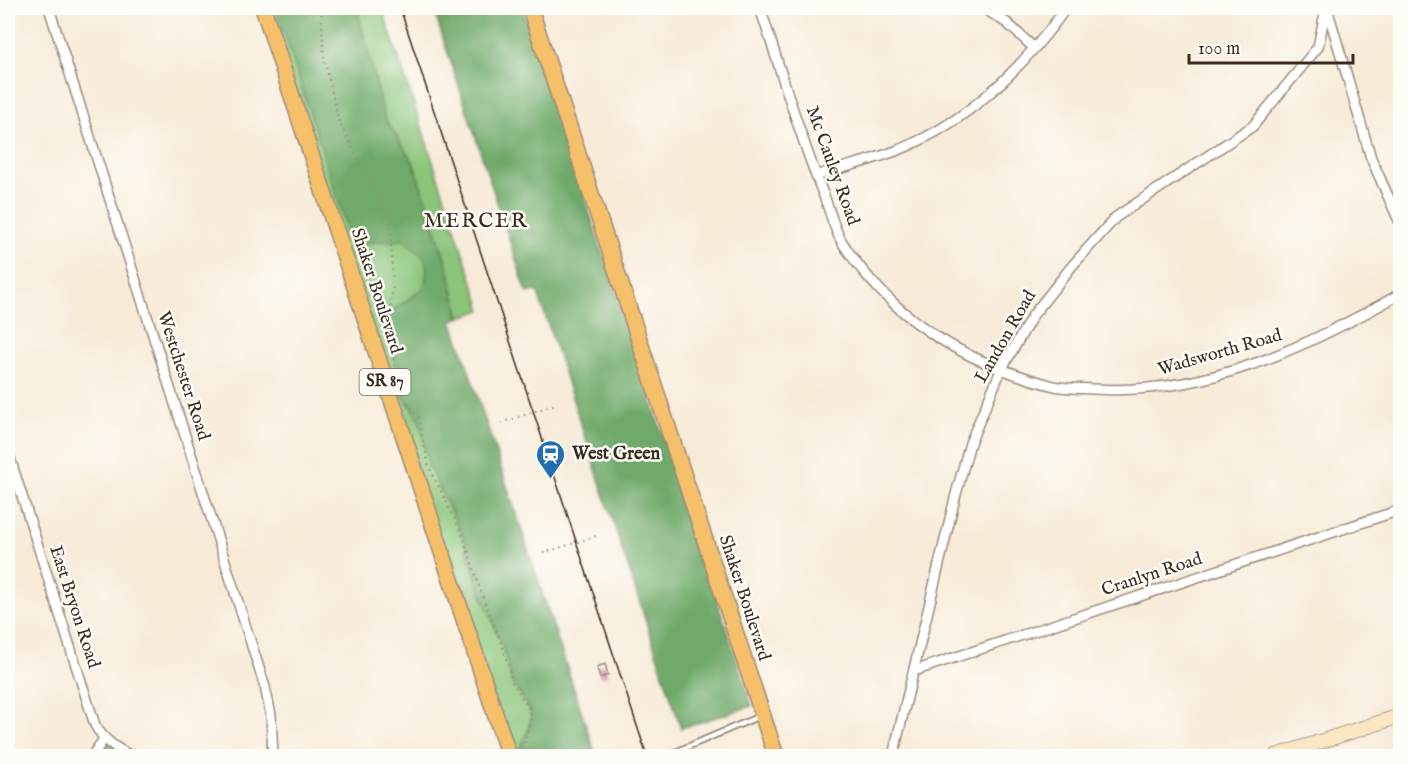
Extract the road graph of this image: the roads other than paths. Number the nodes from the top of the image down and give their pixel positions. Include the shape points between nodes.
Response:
1 (49, 8) edge
2 (263, 8) edge
3 (530, 8) edge
4 (760, 8) edge
5 (983, 8) edge
6 (1066, 8) edge
7 (1326, 8) edge
8 (1394, 8) edge
9 (1401, 8) edge
10 (1034, 48) junction
11 (816, 176) junction
12 (1401, 224) edge
13 (1401, 294) edge
14 (1001, 370) junction
15 (8, 452) edge
16 (1401, 510) edge
17 (914, 671) junction
18 (762, 715) junction
19 (1401, 716) edge
20 (104, 739) junction
21 (515, 755) edge
22 (92, 756) edge
23 (131, 756) edge
24 (273, 756) edge
25 (535, 756) edge
26 (567, 756) edge
27 (666, 756) edge
28 (776, 756) edge
29 (893, 756) edge
30 (1276, 756) edge

1 - 24 street, Westchester Road via 267,693
2 - 21 main road, Shaker Boulevard / SR 87
3 - 18 main road, Shaker Boulevard
4 - 11 street, Mc Cauley Road
5 - 10 street via 1007,23
6 - 10 street
7 - 12 street via 1371,158
7 - 14 street, Landon Road via 1318,47 1253,126 1116,218 1033,315
8 - 9 street
10 - 11 street via 1013,73 954,121 908,146
11 - 14 street, Mc Cauley Road via 842,241 897,307 926,332
13 - 14 street, Wadsworth Road via 1304,345 1250,365 1151,390 1056,387
14 - 17 street, Landon Road via 970,443
15 - 20 street, East Bryon Road via 92,715
16 - 17 street, Cranlyn Road
17 - 29 street, Landon Road
18 - 27 lane
18 - 28 main road, Shaker Boulevard
19 - 30 main road
20 - 22 street
20 - 23 street
25 - 26 lane

